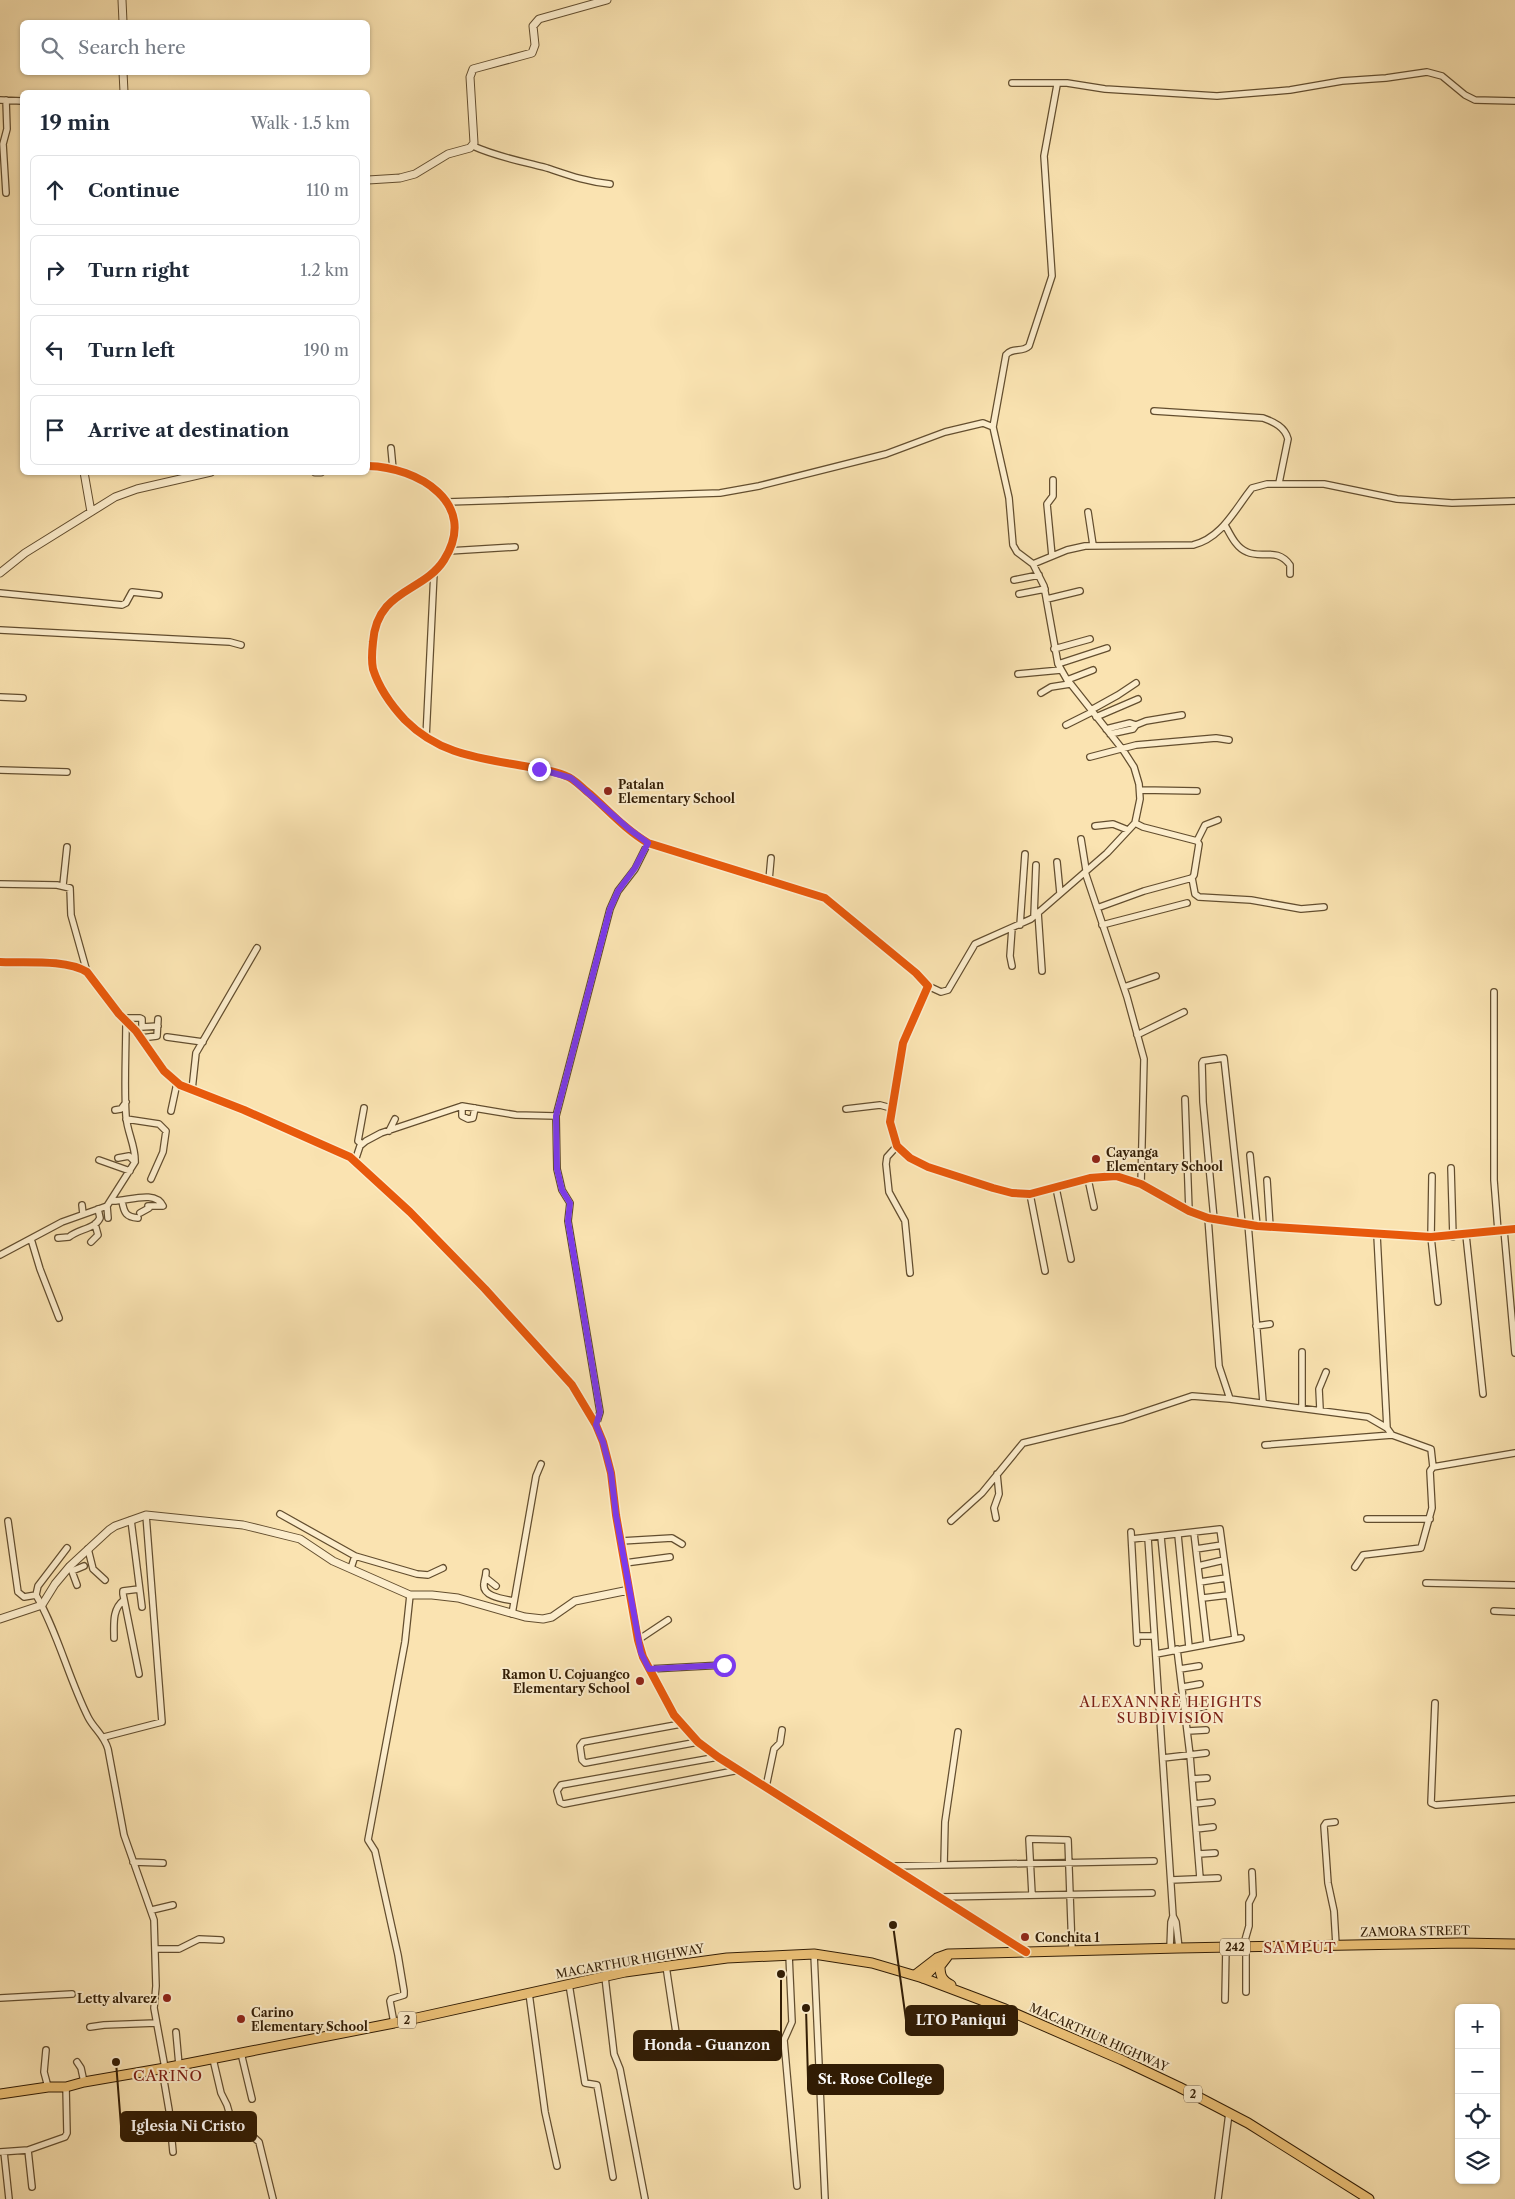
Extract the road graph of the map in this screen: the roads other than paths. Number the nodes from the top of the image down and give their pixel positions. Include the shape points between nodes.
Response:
1 (122, 0) edge
2 (607, 0) edge
3 (123, 20) edge
4 (123, 75) edge
5 (1012, 83) dead end
6 (1057, 84) junction
7 (124, 90) edge
8 (3, 100) edge
9 (20, 101) edge
10 (1515, 101) edge
11 (473, 146) junction
12 (370, 180) edge
13 (610, 184) dead end
14 (6, 192) dead end
15 (1154, 411) dead end
16 (993, 427) junction
17 (391, 448) dead end
18 (370, 466) edge
19 (393, 469) junction
20 (85, 475) edge
21 (198, 475) edge
22 (1053, 480) dead end
23 (1279, 483) junction
24 (1515, 501) edge
25 (447, 502) junction
26 (91, 512) junction
27 (1088, 512) dead end
28 (1225, 525) junction
29 (1093, 546) junction
30 (515, 547) dead end
31 (449, 551) junction
32 (1052, 556) junction
33 (1033, 564) junction
34 (434, 572) junction
35 (0, 573) edge
36 (1290, 574) dead end
37 (1039, 575) junction
38 (1014, 580) dead end
39 (1044, 589) junction
40 (1080, 591) dead end
41 (0, 593) edge
42 (159, 594) dead end
43 (1019, 594) dead end
44 (1047, 599) junction
45 (0, 630) edge
46 (1090, 639) dead end
47 (241, 646) dead end
48 (1107, 648) dead end
49 (1054, 649) junction
50 (1060, 667) junction
51 (1093, 670) dead end
52 (1018, 674) dead end
53 (1069, 682) junction
54 (1136, 682) dead end
55 (1041, 693) dead end
56 (0, 697) edge
57 (23, 698) dead end
58 (1138, 699) dead end
59 (1093, 713) junction
60 (1182, 715) dead end
61 (1066, 725) dead end
62 (1136, 725) junction
63 (1106, 729) junction
64 (1110, 734) junction
65 (426, 738) junction
66 (1230, 740) dead end
67 (1123, 750) junction
68 (1090, 756) dead end
69 (0, 770) edge
70 (67, 772) dead end
71 (1140, 790) junction
72 (1197, 791) dead end
73 (1218, 820) dead end
74 (1135, 823) junction
75 (1095, 826) dead end
76 (1128, 830) junction
77 (1081, 839) dead end
78 (1197, 841) junction
79 (648, 843) junction
80 (67, 847) dead end
81 (1025, 854) dead end
82 (771, 858) dead end
83 (1058, 862) dead end
84 (1036, 865) dead end
85 (1085, 871) junction
86 (1192, 878) junction
87 (769, 880) junction
88 (0, 884) edge
89 (63, 885) junction
90 (1060, 893) junction
91 (1187, 903) dead end
92 (1324, 907) dead end
93 (1097, 908) junction
94 (1036, 914) junction
95 (1020, 925) junction
96 (1102, 925) junction
97 (1012, 928) junction
98 (257, 948) dead end
99 (0, 962) edge
100 (1012, 966) dead end
101 (1042, 971) dead end
102 (87, 972) junction
103 (1156, 976) dead end
104 (928, 986) junction
105 (1124, 987) junction
106 (1494, 992) dead end
107 (1184, 1012) dead end
108 (125, 1020) junction
109 (170, 1029) dead end
110 (1137, 1035) junction
111 (141, 1038) junction
112 (203, 1042) junction
113 (177, 1083) junction
114 (192, 1090) junction
115 (1185, 1099) dead end
116 (126, 1102) junction
117 (462, 1106) junction
118 (364, 1108) dead end
119 (475, 1108) junction
120 (891, 1108) junction
121 (846, 1109) dead end
122 (115, 1110) dead end
123 (171, 1111) dead end
124 (556, 1116) junction
125 (395, 1118) dead end
126 (126, 1119) junction
127 (389, 1131) junction
128 (362, 1144) junction
129 (897, 1146) junction
130 (1250, 1155) dead end
131 (118, 1158) dead end
132 (99, 1160) dead end
133 (354, 1161) junction
134 (135, 1162) junction
135 (1451, 1168) dead end
136 (130, 1171) junction
137 (1432, 1176) dead end
138 (151, 1179) dead end
139 (1088, 1179) junction
140 (1267, 1180) dead end
141 (1141, 1184) junction
142 (1056, 1188) junction
143 (1030, 1194) junction
144 (145, 1198) junction
145 (122, 1202) junction
146 (110, 1204) junction
147 (82, 1205) dead end
148 (1094, 1207) dead end
149 (148, 1208) junction
150 (98, 1209) junction
151 (1189, 1211) junction
152 (83, 1214) junction
153 (108, 1218) dead end
154 (1211, 1218) junction
155 (95, 1224) junction
156 (1245, 1224) junction
157 (1257, 1226) junction
158 (1270, 1227) junction
159 (1515, 1229) edge
160 (1501, 1231) junction
161 (1377, 1235) junction
162 (1466, 1235) junction
163 (1431, 1237) junction
164 (1453, 1237) junction
165 (58, 1238) dead end
166 (31, 1239) junction
167 (91, 1242) dead end
168 (0, 1255) edge
169 (1071, 1259) dead end
170 (1044, 1271) dead end
171 (910, 1273) dead end
172 (1438, 1302) dead end
173 (59, 1318) dead end
174 (1270, 1324) dead end
175 (1256, 1326) junction
176 (1302, 1352) dead end
177 (1515, 1354) edge
178 (1326, 1372) dead end
179 (1483, 1394) dead end
180 (1230, 1399) junction
181 (1262, 1402) junction
182 (1302, 1407) junction
183 (1320, 1409) junction
184 (596, 1425) junction
185 (1387, 1428) junction
186 (1392, 1435) junction
187 (1265, 1445) dead end
188 (1515, 1453) edge
189 (541, 1464) dead end
190 (1433, 1466) junction
191 (997, 1474) junction
192 (280, 1514) dead end
193 (146, 1515) junction
194 (996, 1518) dead end
195 (1367, 1519) dead end
196 (1430, 1519) junction
197 (131, 1520) junction
198 (8, 1521) dead end
199 (951, 1521) dead end
200 (1131, 1532) dead end
201 (1194, 1533) junction
202 (1178, 1535) junction
203 (1161, 1537) junction
204 (1148, 1538) junction
205 (1132, 1539) junction
206 (621, 1541) junction
207 (682, 1544) dead end
208 (1222, 1545) junction
209 (67, 1548) dead end
210 (88, 1549) junction
211 (1196, 1549) junction
212 (355, 1557) junction
213 (670, 1557) dead end
214 (1224, 1560) junction
215 (625, 1563) junction
216 (84, 1566) dead end
217 (1198, 1566) junction
218 (351, 1567) junction
219 (1355, 1567) dead end
220 (443, 1568) dead end
221 (71, 1569) junction
222 (1226, 1578) junction
223 (105, 1580) dead end
224 (1200, 1582) junction
225 (1426, 1583) dead end
226 (1515, 1585) edge
227 (77, 1586) dead end
228 (496, 1586) dead end
229 (139, 1589) junction
230 (629, 1590) junction
231 (36, 1595) junction
232 (410, 1595) junction
233 (1228, 1595) junction
234 (1203, 1598) junction
235 (124, 1600) junction
236 (514, 1601) junction
237 (42, 1605) junction
238 (142, 1608) dead end
239 (1494, 1611) dead end
240 (1515, 1612) edge
241 (512, 1614) junction
242 (0, 1619) edge
243 (668, 1620) dead end
244 (1154, 1636) junction
245 (114, 1638) dead end
246 (638, 1640) junction
247 (1207, 1644) junction
248 (1189, 1647) junction
249 (1174, 1650) junction
250 (1156, 1654) junction
251 (724, 1665) dead end
252 (1199, 1666) dead end
253 (649, 1669) junction
254 (1180, 1669) junction
255 (139, 1674) dead end
256 (1200, 1684) dead end
257 (1183, 1687) junction
258 (1435, 1703) dead end
259 (1204, 1707) dead end
260 (1186, 1708) junction
261 (681, 1724) junction
262 (782, 1730) dead end
263 (1206, 1730) dead end
264 (1188, 1731) junction
265 (958, 1732) dead end
266 (104, 1737) junction
267 (698, 1742) junction
268 (1206, 1753) dead end
269 (1190, 1755) junction
270 (718, 1757) junction
271 (1163, 1758) junction
272 (739, 1770) junction
273 (1207, 1778) dead end
274 (1192, 1779) junction
275 (766, 1786) junction
276 (1515, 1800) edge
277 (1212, 1802) dead end
278 (1194, 1804) junction
279 (1336, 1822) dead end
280 (1213, 1827) dead end
281 (1196, 1829) junction
282 (1215, 1853) dead end
283 (1199, 1854) junction
284 (1154, 1860) dead end
285 (133, 1862) junction
286 (1069, 1862) junction
287 (163, 1863) dead end
288 (1029, 1864) junction
289 (944, 1865) junction
290 (892, 1866) junction
291 (1252, 1872) dead end
292 (1200, 1878) junction
293 (1218, 1878) dead end
294 (1171, 1880) junction
295 (1152, 1893) dead end
296 (1032, 1894) junction
297 (1070, 1894) junction
298 (940, 1897) junction
299 (172, 1905) dead end
300 (152, 1910) junction
301 (221, 1940) dead end
302 (1174, 1943) junction
303 (1515, 1944) edge
304 (1336, 1945) junction
305 (1226, 1947) junction
306 (1245, 1947) junction
307 (156, 1949) junction
308 (1072, 1950) junction
309 (1026, 1952) junction
310 (814, 1954) junction
311 (790, 1955) junction
312 (949, 1956) junction
313 (666, 1966) junction
314 (605, 1977) junction
315 (919, 1977) junction
316 (569, 1984) junction
317 (1246, 1992) dead end
318 (530, 1993) junction
319 (72, 1994) dead end
320 (963, 1994) junction
321 (0, 1998) edge
322 (1225, 2000) dead end
323 (156, 2023) junction
324 (394, 2023) junction
325 (90, 2027) dead end
326 (176, 2032) dead end
327 (678, 2046) dead end
328 (46, 2050) dead end
329 (241, 2053) junction
330 (213, 2059) junction
331 (77, 2062) dead end
332 (179, 2065) junction
333 (163, 2069) junction
334 (84, 2082) junction
335 (66, 2087) junction
336 (48, 2088) junction
337 (0, 2094) edge
338 (252, 2100) dead end
339 (1229, 2113) junction
340 (28, 2150) junction
341 (2, 2152) edge
342 (173, 2152) dead end
343 (557, 2166) dead end
344 (613, 2177) dead end
345 (797, 2186) dead end
346 (32, 2187) dead end
347 (9, 2199) edge
348 (273, 2199) edge
349 (645, 2199) edge
350 (825, 2199) edge
351 (1218, 2199) edge
352 (1369, 2199) edge

1 - 3 street
2 - 11 street via 539,19 532,26 535,45 532,52 473,70 470,77
4 - 7 street
5 - 6 street
6 - 10 street via 1217,96 1427,72 1442,76 1474,100
6 - 16 street via 1044,156 1052,282 1029,346 1025,350 1010,350 1006,355
8 - 9 street
8 - 14 street via 7,129 3,144
11 - 12 street via 448,154 415,174
11 - 13 street via 498,157 573,178
15 - 23 street via 1272,421 1280,426 1288,439
16 - 25 street via 983,423 945,432 886,454 720,493
16 - 33 street via 1009,498 1013,545
17 - 19 street
18 - 19 street
19 - 25 street via 430,484
20 - 26 street
21 - 26 street via 123,493
22 - 32 street via 1053,496 1048,504
23 - 24 street via 1324,484 1397,499
23 - 28 street via 1252,488
25 - 31 street via 454,521
26 - 35 street via 24,553
27 - 29 street
28 - 29 street via 1202,543 1193,545
28 - 36 street via 1244,551 1278,555 1290,565
29 - 32 street
30 - 31 street
31 - 34 street
32 - 33 street
33 - 37 street
34 - 65 street
34 - 65 street via 386,607 376,626 372,653 376,675 392,706
37 - 38 street
37 - 39 street
39 - 43 street
39 - 44 street
40 - 44 street
41 - 42 street via 122,605 132,592
44 - 49 street
45 - 47 street via 230,642
46 - 49 street
48 - 50 street
49 - 50 street
50 - 52 street
50 - 53 street
51 - 53 street
53 - 55 street
53 - 59 street
54 - 59 street
56 - 57 street
58 - 59 street
59 - 61 street
59 - 63 street
60 - 62 street
62 - 63 street via 1130,723
62 - 64 street via 1133,729
63 - 64 street
64 - 67 street
65 - 79 street via 473,758 565,775
66 - 67 street via 1161,742
67 - 68 street
67 - 71 street via 1138,775
69 - 70 street
71 - 72 street
71 - 74 street
73 - 78 street via 1205,825
74 - 76 street
74 - 78 street
75 - 76 street via 1113,824
76 - 85 street
77 - 85 street
78 - 86 street
79 - 87 street
79 - 124 street via 610,909
80 - 89 street
81 - 95 street
82 - 87 street
83 - 90 street
84 - 94 street
85 - 90 street
85 - 93 street
86 - 92 street via 1195,894 1199,897 1251,900 1301,909
86 - 93 street
87 - 104 street via 830,901
88 - 89 street
89 - 102 street via 70,888 71,915
90 - 94 street
91 - 96 street
93 - 96 street
94 - 95 street
94 - 101 street
95 - 97 street
96 - 105 street
97 - 100 street
97 - 104 street via 972,947 948,990 941,992
98 - 112 street
99 - 102 street via 68,965
102 - 108 street
103 - 105 street
104 - 120 street via 904,1043
105 - 110 street
106 - 160 street via 1494,1180
107 - 110 street
108 - 111 street
108 - 111 street via 140,1018 142,1027 158,1023 157,1036
108 - 116 street
109 - 112 street via 168,1037
110 - 141 street via 1144,1063
111 - 113 street via 152,1056
112 - 114 street via 196,1053
113 - 114 street
113 - 123 street
114 - 133 street via 318,1142
115 - 151 street
116 - 122 street via 121,1109
116 - 126 street
117 - 119 street
117 - 119 street via 462,1116 468,1119 473,1118
117 - 127 street
118 - 128 street via 358,1141
119 - 124 street via 516,1115
120 - 121 street via 880,1105
120 - 129 street via 890,1122
124 - 184 street via 557,1169 562,1190 570,1203 568,1221 600,1412
125 - 127 street
126 - 134 street
126 - 138 street via 159,1124 166,1130 162,1152
127 - 128 street
128 - 133 street
129 - 143 street via 910,1158 928,1167 992,1188
129 - 171 street via 887,1157 886,1164 889,1192 905,1221
130 - 157 street
131 - 134 street via 129,1156
132 - 136 street
133 - 184 street via 410,1212 504,1310 572,1385
134 - 136 street
135 - 164 street
136 - 146 street
137 - 163 street
139 - 141 street via 1116,1176
139 - 142 street
139 - 148 street
140 - 158 street
141 - 151 street
142 - 143 street
142 - 169 street
143 - 170 street
144 - 145 street
144 - 149 street
144 - 149 street via 155,1197 163,1206
145 - 146 street
145 - 149 street via 129,1217 139,1216
146 - 150 street
146 - 153 street
147 - 152 street
150 - 152 street
150 - 155 street via 100,1218
151 - 154 street
152 - 166 street
154 - 156 street
154 - 156 street via 1202,1062 1224,1058
154 - 180 street via 1219,1366
155 - 165 street via 69,1237
155 - 167 street via 98,1235
156 - 157 street
156 - 175 street
157 - 158 street
158 - 161 street
159 - 160 street
160 - 162 street
160 - 177 street
161 - 163 street
161 - 185 street
162 - 164 street
162 - 179 street
163 - 164 street
163 - 172 street
166 - 168 street
166 - 173 street
174 - 175 street
175 - 181 street
176 - 182 street
178 - 183 street via 1319,1389
180 - 181 street
180 - 191 street via 1192,1396 1123,1419 1027,1442
181 - 182 street
182 - 183 street
183 - 185 street via 1368,1416
184 - 206 street via 611,1473
185 - 186 street
186 - 187 street
186 - 190 street via 1431,1449
188 - 190 street
189 - 236 street via 536,1476
190 - 196 street via 1430,1471
191 - 194 street
191 - 199 street
192 - 212 street
193 - 197 street
193 - 218 street via 243,1525 288,1535 300,1539 333,1561
193 - 266 street via 162,1722
195 - 196 street
196 - 219 street via 1421,1548 1363,1555
197 - 210 street via 115,1526
197 - 229 street
198 - 231 street via 18,1592 24,1596
200 - 205 street
201 - 202 street
201 - 208 street via 1220,1529
201 - 211 street
202 - 203 street
202 - 248 street
203 - 204 street
203 - 249 street
204 - 205 street
204 - 244 street
205 - 244 street via 1137,1639
206 - 207 street via 672,1538
206 - 215 street
208 - 211 street
208 - 214 street
209 - 231 street via 38,1586
210 - 221 street
210 - 223 street via 93,1569
211 - 217 street
212 - 218 street
212 - 220 street via 417,1574 428,1575
213 - 215 street
214 - 217 street
214 - 222 street
215 - 230 street
216 - 221 street
217 - 224 street
218 - 232 street
221 - 227 street
221 - 237 street
222 - 224 street
222 - 233 street
224 - 234 street
225 - 226 street
228 - 236 street via 486,1575 484,1590 488,1594
229 - 235 street via 123,1591
229 - 238 street
230 - 241 street via 574,1601 552,1617 543,1619
230 - 246 street
231 - 237 street
232 - 241 street via 458,1598
232 - 324 street via 405,1642 368,1840 375,1851 404,1991 404,1995 390,2001
233 - 234 street
233 - 247 street via 1238,1639
234 - 247 street
235 - 245 street via 115,1611
235 - 255 street
236 - 241 street
237 - 242 street
237 - 266 street via 88,1717
239 - 240 street
243 - 246 street
244 - 250 street
246 - 253 street
247 - 248 street
248 - 249 street
249 - 250 street
249 - 254 street
250 - 271 street
251 - 253 street
252 - 254 street
253 - 261 street
254 - 257 street
256 - 257 street
257 - 260 street
258 - 276 street via 1431,1803
259 - 260 street
260 - 264 street
261 - 267 street
261 - 267 street via 583,1742 580,1746 582,1760 585,1763
262 - 275 street
263 - 264 street
264 - 269 street
265 - 289 street via 944,1822
266 - 285 street via 124,1835
267 - 270 street
268 - 269 street
269 - 271 street
269 - 274 street
270 - 272 street
270 - 272 street via 561,1785 558,1791 560,1802 564,1804
271 - 294 street
272 - 275 street
273 - 274 street
274 - 278 street
275 - 290 street
277 - 278 street
278 - 281 street
279 - 304 street via 1324,1826
280 - 281 street
281 - 283 street
282 - 283 street
283 - 292 street
284 - 286 street
285 - 287 street
285 - 300 street
286 - 288 street
286 - 288 street via 1068,1840 1030,1838
286 - 297 street
288 - 289 street
288 - 296 street
289 - 290 street
290 - 298 street
291 - 306 street via 1253,1895 1249,1903
292 - 293 street
292 - 294 street
294 - 302 street
295 - 297 street
296 - 297 street
296 - 298 street
297 - 308 street
298 - 309 street
299 - 300 street
300 - 307 street
301 - 307 street via 199,1939 179,1949
302 - 305 main road, ZAMORA STREET / 242
302 - 308 main road, ZAMORA STREET / 242
303 - 304 main road, ZAMORA STREET / 242
304 - 306 main road, ZAMORA STREET / 242
305 - 306 main road, ZAMORA STREET / 242
305 - 322 street
306 - 317 street
307 - 323 street
308 - 309 main road, ZAMORA STREET / 242
309 - 312 main road, ZAMORA STREET / 242
310 - 311 main road, MACARTHUR HIGHWAY / 2
310 - 315 main road, MACARTHUR HIGHWAY / 2 via 872,1963
310 - 350 street
311 - 313 main road, MACARTHUR HIGHWAY / 2 via 727,1958
311 - 345 street via 792,2022 784,2040
312 - 315 main road via 932,1962
312 - 320 main road via 940,1966 941,1976
313 - 314 main road, MACARTHUR HIGHWAY / 2
313 - 327 street
314 - 316 main road, MACARTHUR HIGHWAY / 2
314 - 349 street via 614,2054 620,2069
315 - 320 main road, MACARTHUR HIGHWAY / 2
316 - 318 main road, MACARTHUR HIGHWAY / 2
316 - 344 street via 585,2083 597,2086
318 - 324 main road, MACARTHUR HIGHWAY / 2
318 - 343 street via 545,2112
319 - 321 street
320 - 339 main road, MACARTHUR HIGHWAY / 2 via 1138,2067
323 - 325 street
323 - 333 street
324 - 329 main road, MACARTHUR HIGHWAY / 2
326 - 332 street
328 - 336 street via 44,2072
329 - 330 main road, MACARTHUR HIGHWAY / 2
329 - 338 street
330 - 332 main road, MACARTHUR HIGHWAY / 2
330 - 348 street via 221,2094 234,2126 258,2142
331 - 334 street via 82,2068
332 - 333 main road, MACARTHUR HIGHWAY / 2
333 - 334 main road, MACARTHUR HIGHWAY / 2
333 - 342 street
334 - 335 main road, MACARTHUR HIGHWAY / 2
335 - 336 main road, MACARTHUR HIGHWAY / 2
335 - 340 street via 66,2136
336 - 337 main road, MACARTHUR HIGHWAY / 2
339 - 351 street
339 - 352 main road, MACARTHUR HIGHWAY / 2
340 - 341 street
340 - 346 street
341 - 347 street

